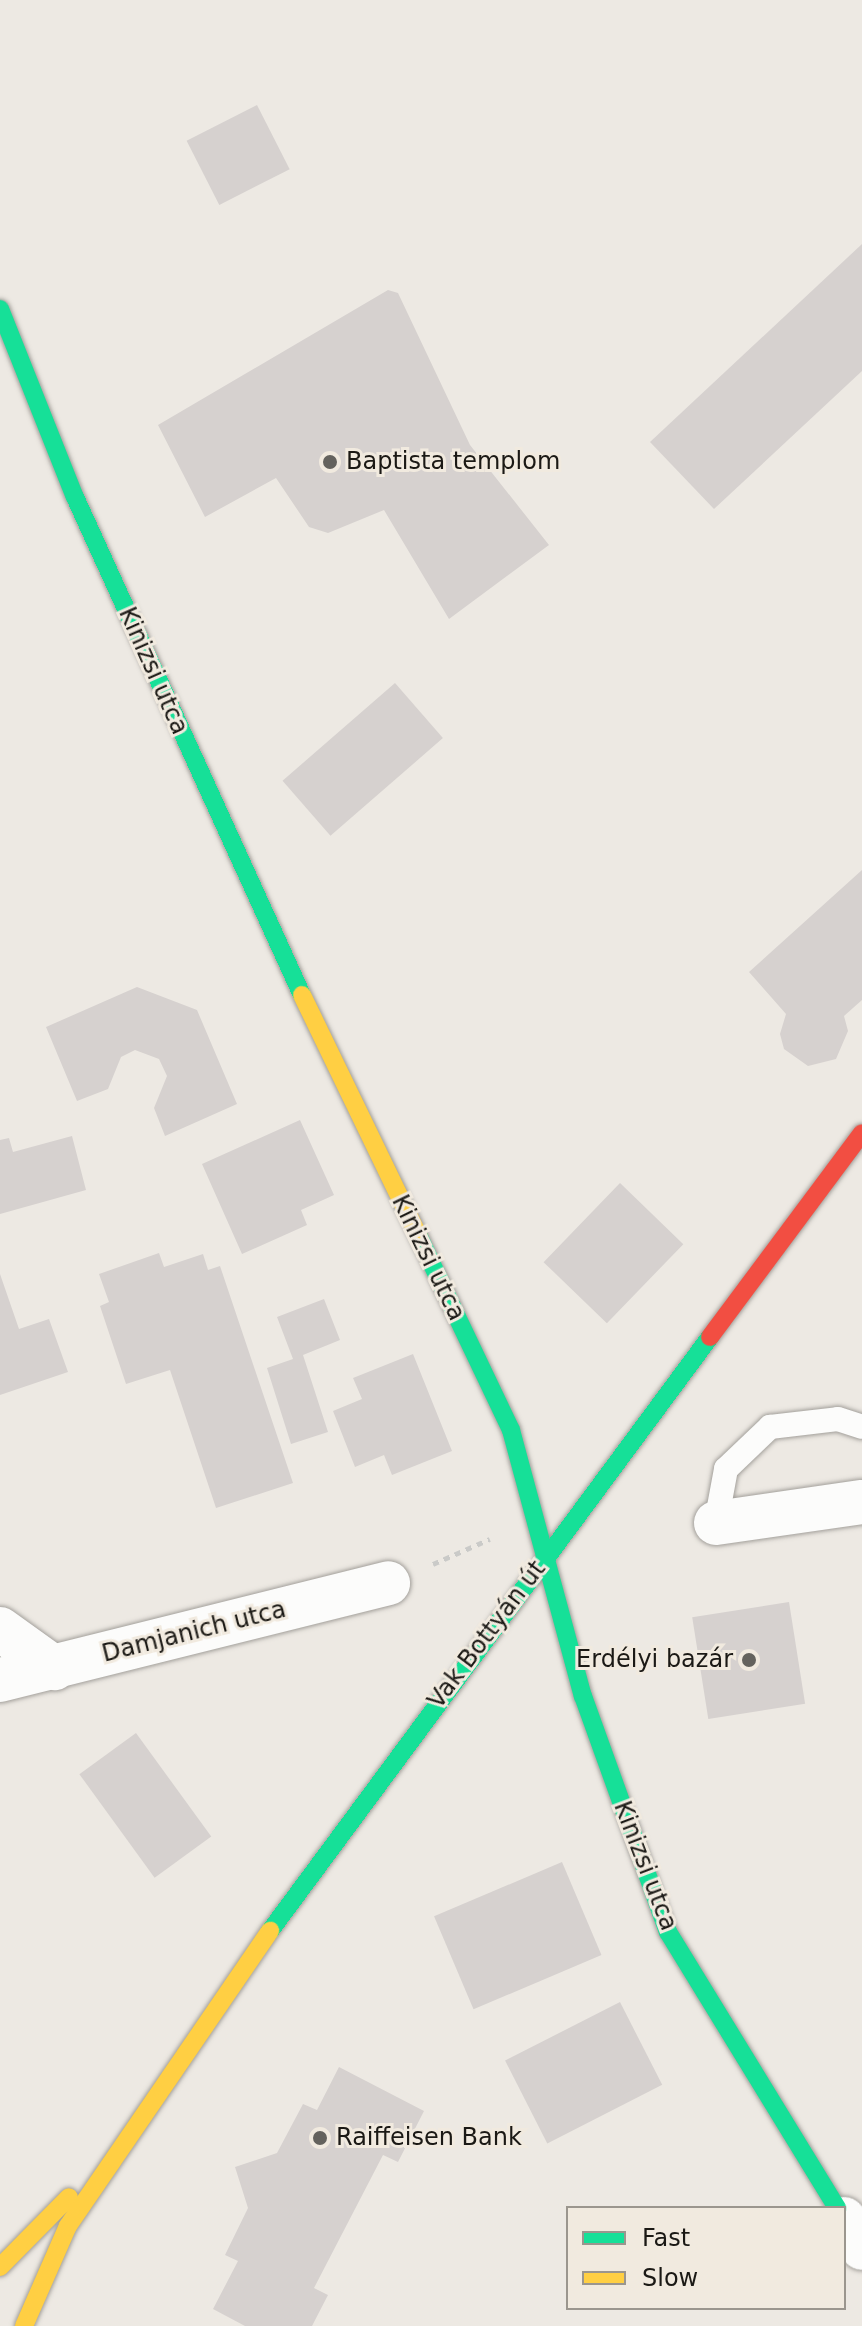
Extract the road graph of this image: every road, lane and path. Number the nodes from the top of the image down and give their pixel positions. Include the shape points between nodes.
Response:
1 (0, 309) edge
2 (862, 1133) edge
3 (862, 1427) edge
4 (862, 1502) edge
5 (537, 1519) junction
6 (716, 1523) joint
7 (547, 1553) junction
8 (388, 1583) joint
9 (0, 1629) edge
10 (54, 1668) junction
11 (0, 1680) edge
12 (121, 2143) junction
13 (836, 2206) edge
14 (846, 2222) edge
15 (862, 2248) edge
16 (0, 2267) edge
17 (24, 2326) edge

1 - 5 street, Kinizsi utca via 75,497 234,852 511,1430
2 - 7 street, Vak Bottyán út
3 - 6 lane via 838,1419 770,1427 726,1469
4 - 6 street
5 - 7 street, Kinizsi utca
5 - 8 path
7 - 12 street, Vak Bottyán út via 308,1876
7 - 13 street, Kinizsi utca via 583,1696 668,1932
8 - 10 street, Damjanich utca
9 - 10 street
10 - 11 street, Damjanich utca
12 - 16 street, Vak Bottyán út
12 - 17 street, Vak Bottyán út via 68,2226
14 - 15 street

